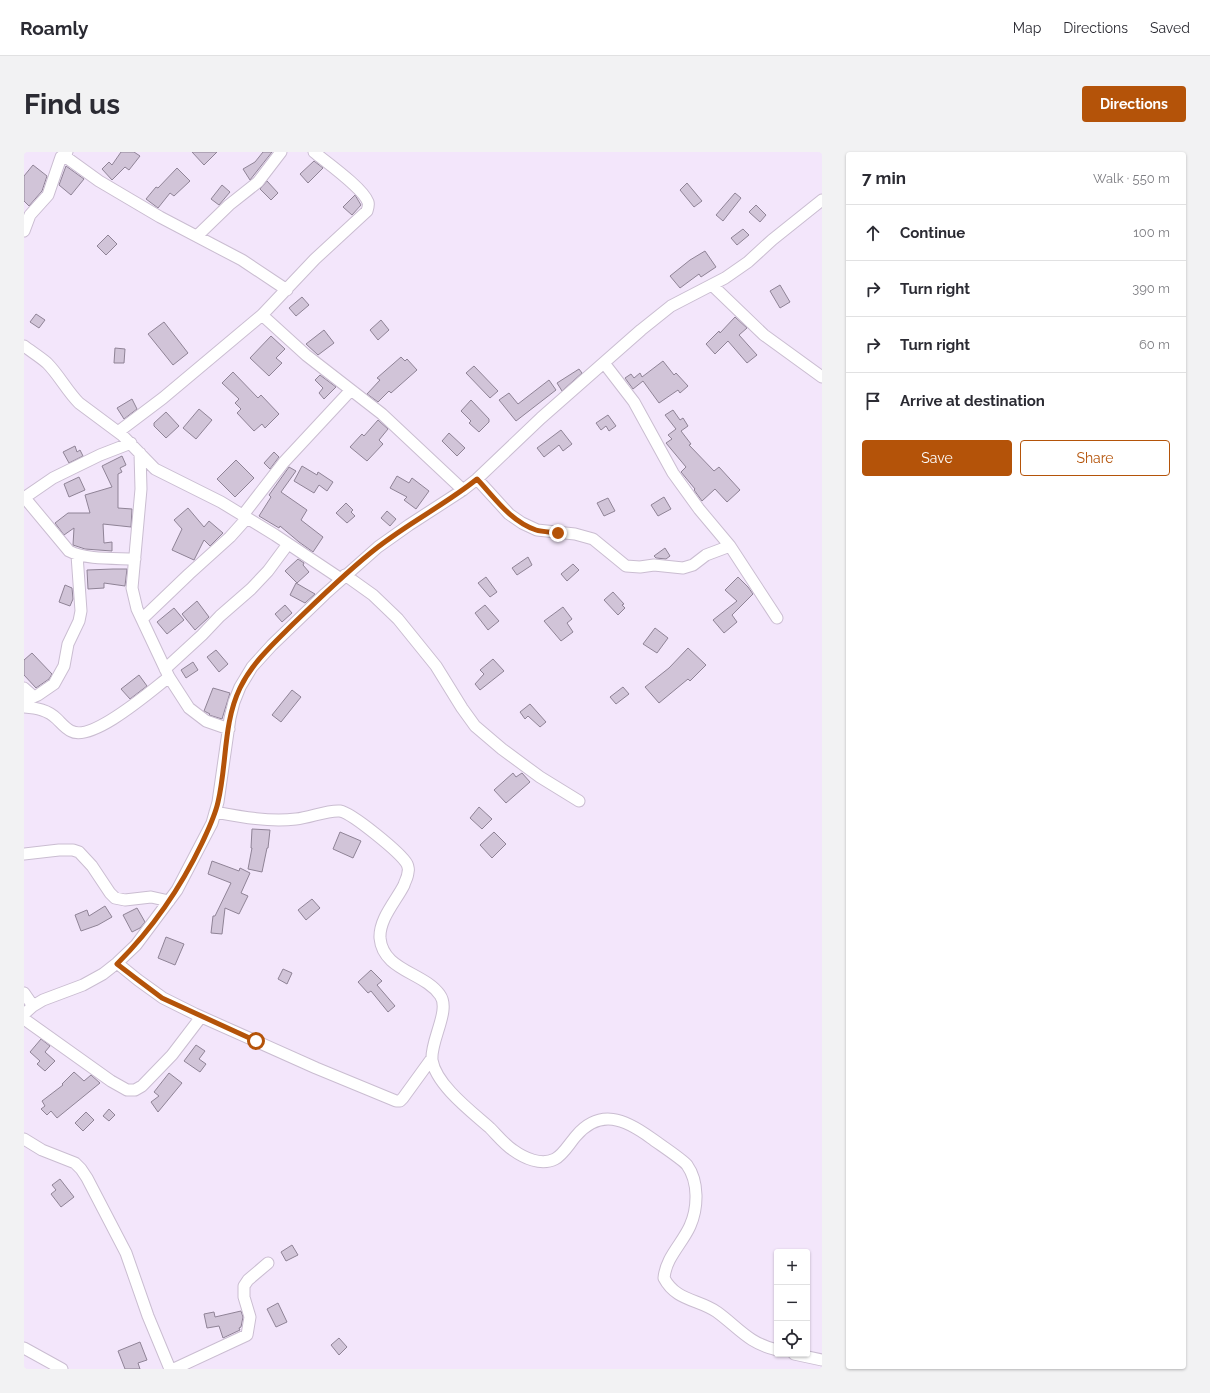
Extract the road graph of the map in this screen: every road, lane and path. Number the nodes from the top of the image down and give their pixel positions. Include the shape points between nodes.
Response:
1 (281, 152) edge
2 (314, 152) edge
3 (65, 153) edge
4 (822, 200) edge
5 (24, 231) edge
6 (197, 236) junction
7 (712, 285) junction
8 (287, 290) junction
9 (262, 315) junction
10 (24, 346) edge
11 (604, 363) junction
12 (822, 377) edge
13 (351, 390) junction
14 (118, 432) junction
15 (131, 443) junction
16 (140, 453) junction
17 (477, 479) junction
18 (463, 490) junction
19 (24, 498) edge
20 (244, 516) junction
21 (288, 544) junction
22 (730, 546) junction
23 (77, 556) junction
24 (135, 559) junction
25 (343, 577) junction
26 (777, 618) dead end
27 (142, 619) junction
28 (167, 673) junction
29 (24, 688) edge
30 (29, 698) edge
31 (24, 707) edge
32 (228, 729) junction
33 (579, 801) dead end
34 (215, 812) junction
35 (24, 854) edge
36 (169, 901) junction
37 (117, 964) junction
38 (24, 993) edge
39 (33, 1006) junction
40 (24, 1014) edge
41 (201, 1017) junction
42 (24, 1019) edge
43 (432, 1058) junction
44 (24, 1139) edge
45 (268, 1263) dead end
46 (24, 1348) edge
47 (774, 1349) edge
48 (808, 1357) edge
49 (822, 1360) edge
50 (62, 1369) edge
51 (170, 1369) edge
52 (174, 1369) edge

1 - 6 street via 258,182 229,204
2 - 8 street via 354,185 368,201 368,208 365,214 315,259
3 - 5 street via 60,157 48,195 30,215
3 - 6 street via 105,185
4 - 7 street via 748,262
6 - 8 street via 242,260
7 - 11 street via 671,306
7 - 12 street via 764,335
8 - 9 street
9 - 13 street via 306,355
9 - 14 street
10 - 14 street via 48,364 79,404
11 - 17 street
11 - 22 street via 634,402 673,473
13 - 18 street via 382,414
13 - 20 street via 284,462
14 - 15 street
15 - 16 street
15 - 19 street via 53,478
16 - 20 street via 161,473
16 - 24 street
17 - 18 street
17 - 22 street via 509,514 522,523 537,530 575,534 593,539 626,566 683,568 693,565 706,555
18 - 25 street via 378,547
19 - 23 street via 62,544
20 - 21 street
20 - 27 street via 230,537
21 - 25 street
21 - 28 street via 268,571 220,616
22 - 26 street
23 - 24 street
23 - 30 street via 81,611 68,644 64,666 54,684
24 - 27 street via 132,588
25 - 32 street via 252,667 234,702
25 - 33 street via 373,595 402,624 436,666 475,726 540,777
27 - 28 street
28 - 31 street via 110,721 85,733 70,731 42,710
28 - 32 street via 189,708 212,724
29 - 30 street
32 - 34 street via 221,788
34 - 36 street via 199,849
34 - 43 street via 270,821 299,819 340,811 360,821 407,864 407,877 386,917 380,938 392,962 428,982 443,999
35 - 36 street via 73,850 79,852 92,866 115,898 125,900 151,897
36 - 37 street via 136,945
37 - 39 street via 83,985
37 - 41 street via 162,998
38 - 39 street
39 - 40 street
41 - 42 street via 172,1055 135,1090 127,1090 111,1081
41 - 43 street via 396,1101 403,1098
43 - 47 street via 437,1074 454,1095 512,1149 529,1159 540,1162 557,1158 591,1123 608,1119 627,1122 686,1164 696,1192 694,1211 690,1226 669,1258 664,1278 678,1294 709,1307 746,1337
44 - 51 street via 42,1150 75,1163 87,1178 126,1253
45 - 52 street via 244,1286 244,1297 250,1317 247,1335
46 - 50 street
48 - 49 street

